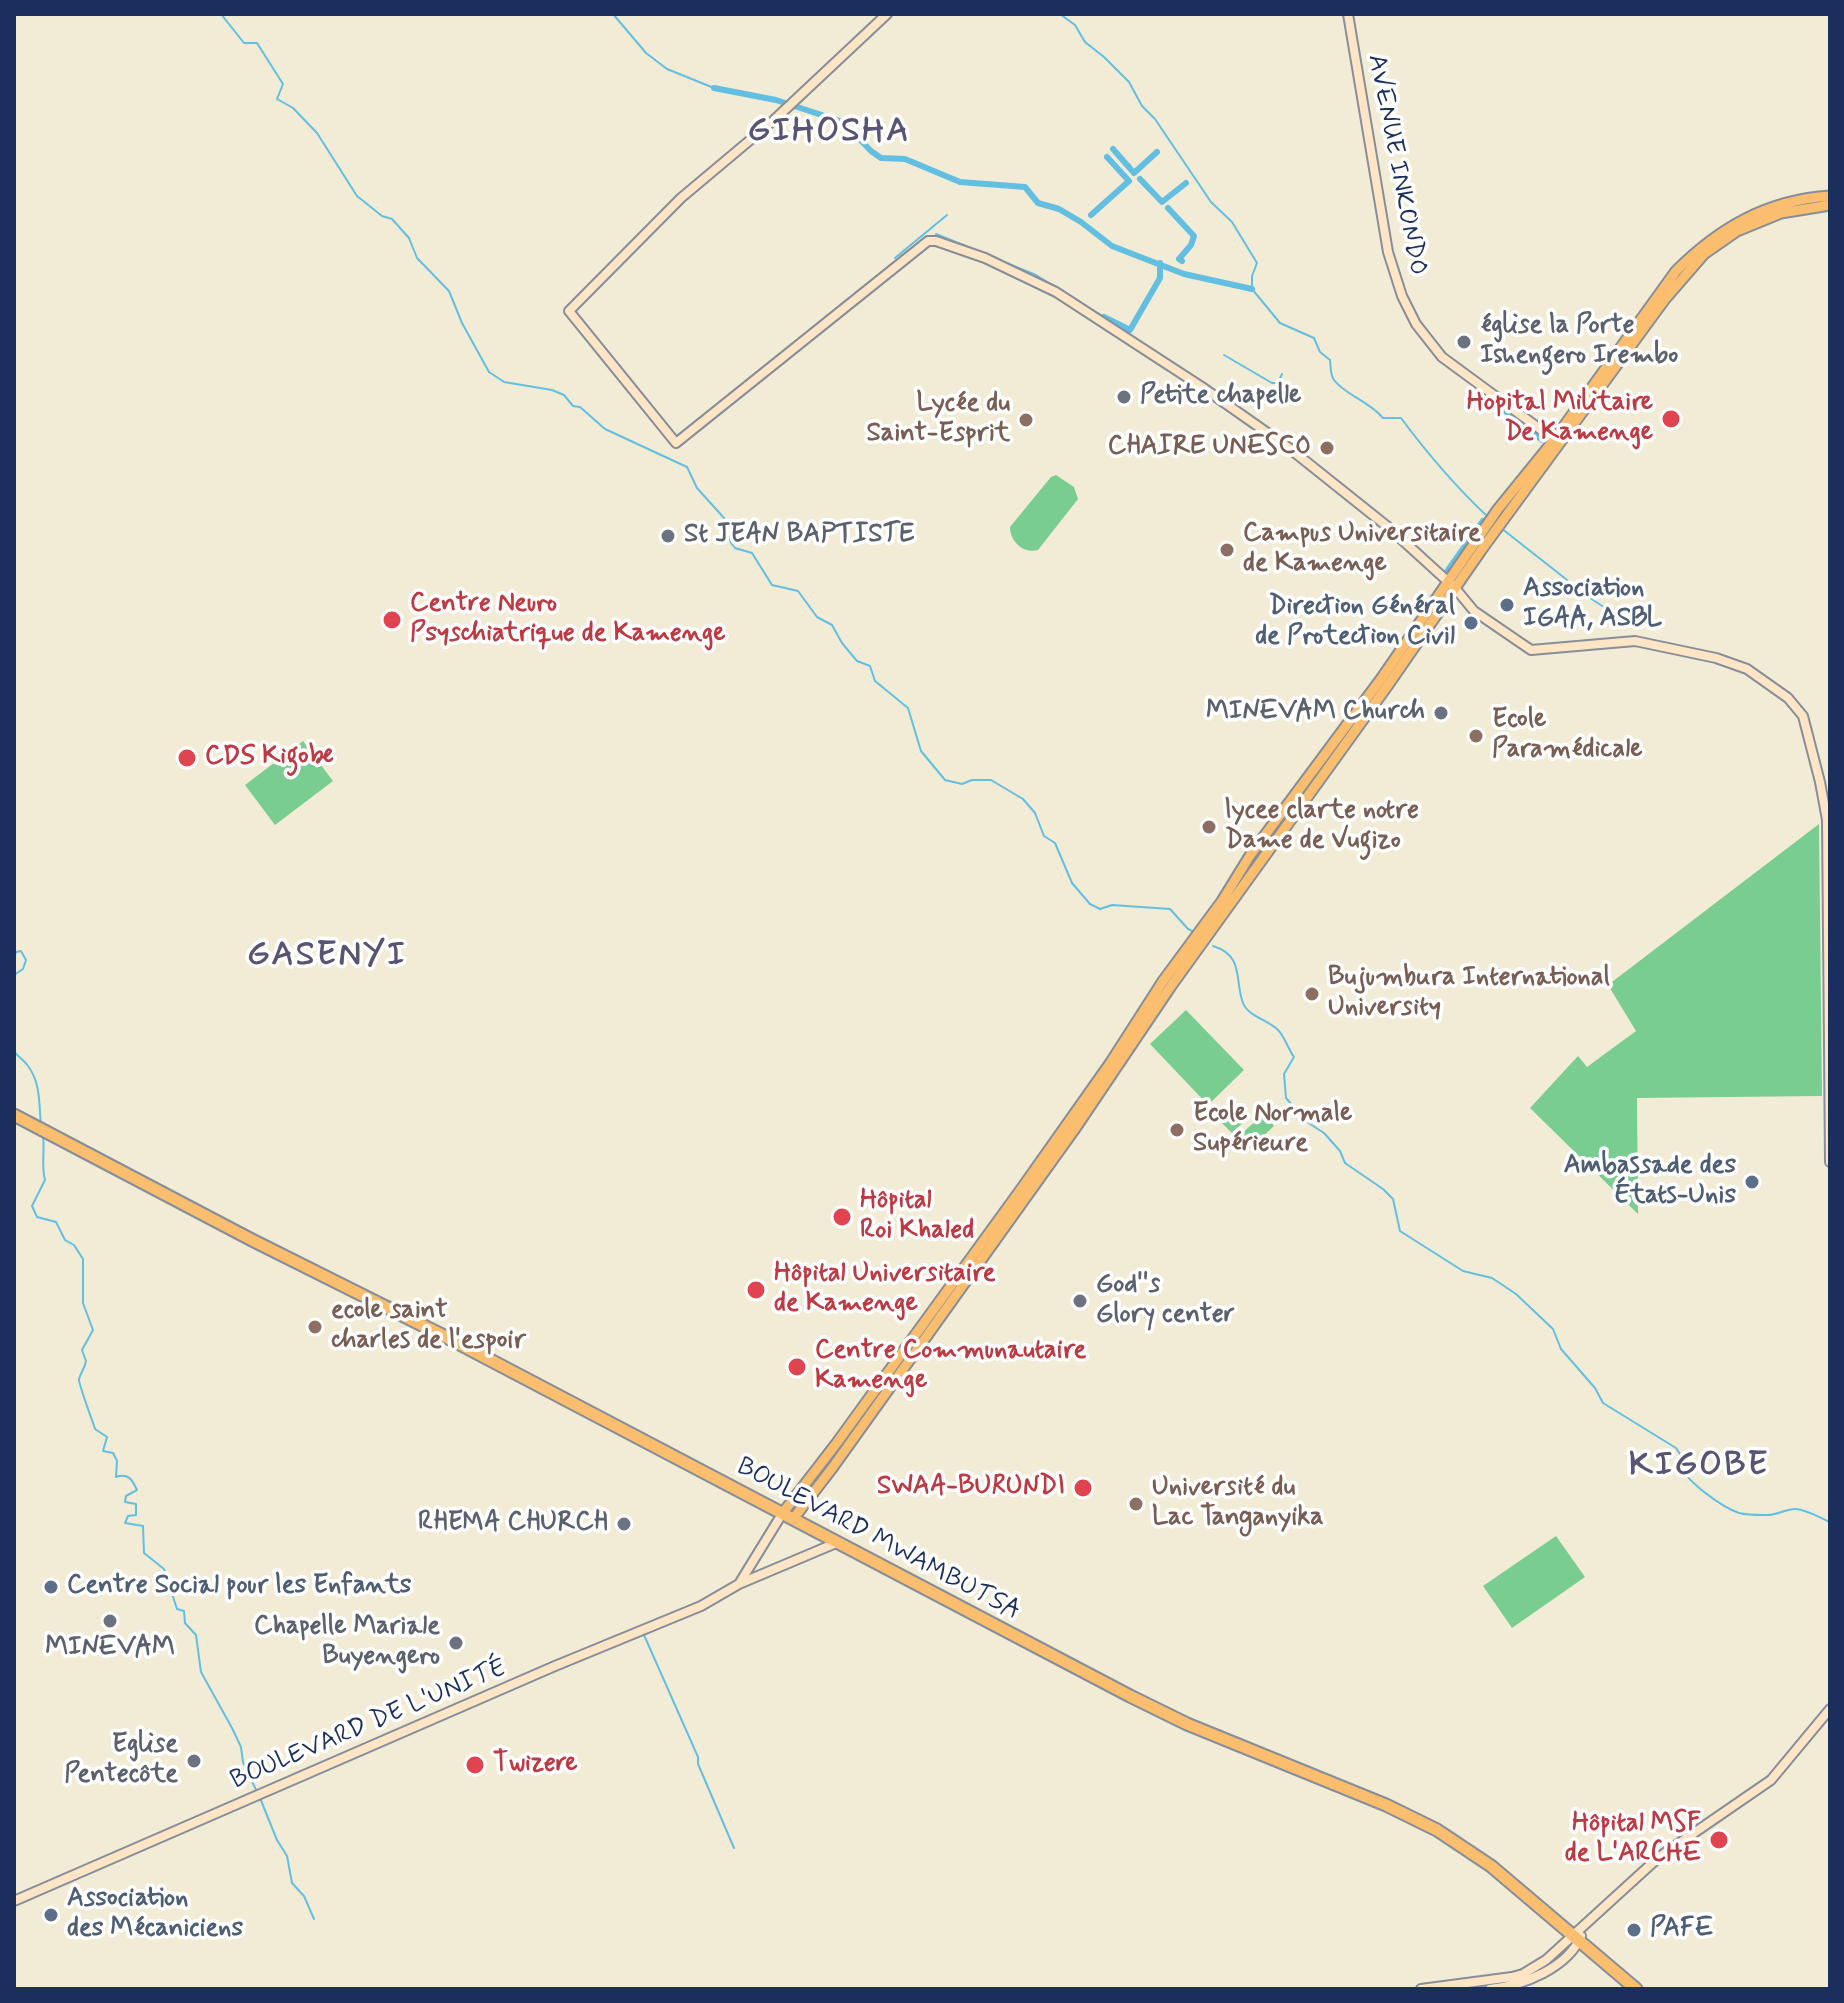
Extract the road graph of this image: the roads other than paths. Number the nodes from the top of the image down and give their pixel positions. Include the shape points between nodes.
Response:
1 (887, 14) edge
2 (1348, 14) edge
3 (1827, 200) edge
4 (1557, 442) junction
5 (1452, 585) junction
6 (14, 1115) edge
7 (1830, 1162) edge
8 (787, 1516) junction
9 (836, 1543) junction
10 (739, 1584) junction
11 (1830, 1709) edge
12 (14, 1901) edge
13 (1576, 1938) junction
14 (1421, 1989) edge
15 (1490, 1989) edge
16 (1636, 1989) edge

1 - 5 street via 681,198 569,311 676,443 928,241 936,241 1056,292 1202,387 1297,454
2 - 4 street, AVENUE INKONDO via 1388,252 1402,296 1442,357
3 - 4 main road via 1779,204 1748,215 1699,248 1676,271
4 - 5 main road
5 - 7 street via 1477,613 1533,651 1631,641 1716,658 1747,669 1800,712 1827,823
5 - 8 main road via 1328,760 1251,854 1074,1130
6 - 8 highway, BOULEVARD MWAMBUTSA
8 - 9 highway, BOULEVARD MWAMBUTSA
8 - 10 street, BOULEVARD DE L'UNITÉ
9 - 10 street, BOULEVARD DE L'UNITÉ
9 - 13 highway, BOULEVARD MWAMBUTSA via 1187,1724 1437,1830 1491,1866
10 - 12 street, BOULEVARD DE L'UNITÉ via 701,1606
11 - 13 street via 1771,1780 1659,1857
13 - 14 street via 1523,1974
13 - 15 street via 1571,1950 1540,1976
13 - 16 highway, BOULEVARD MWAMBUTSA

